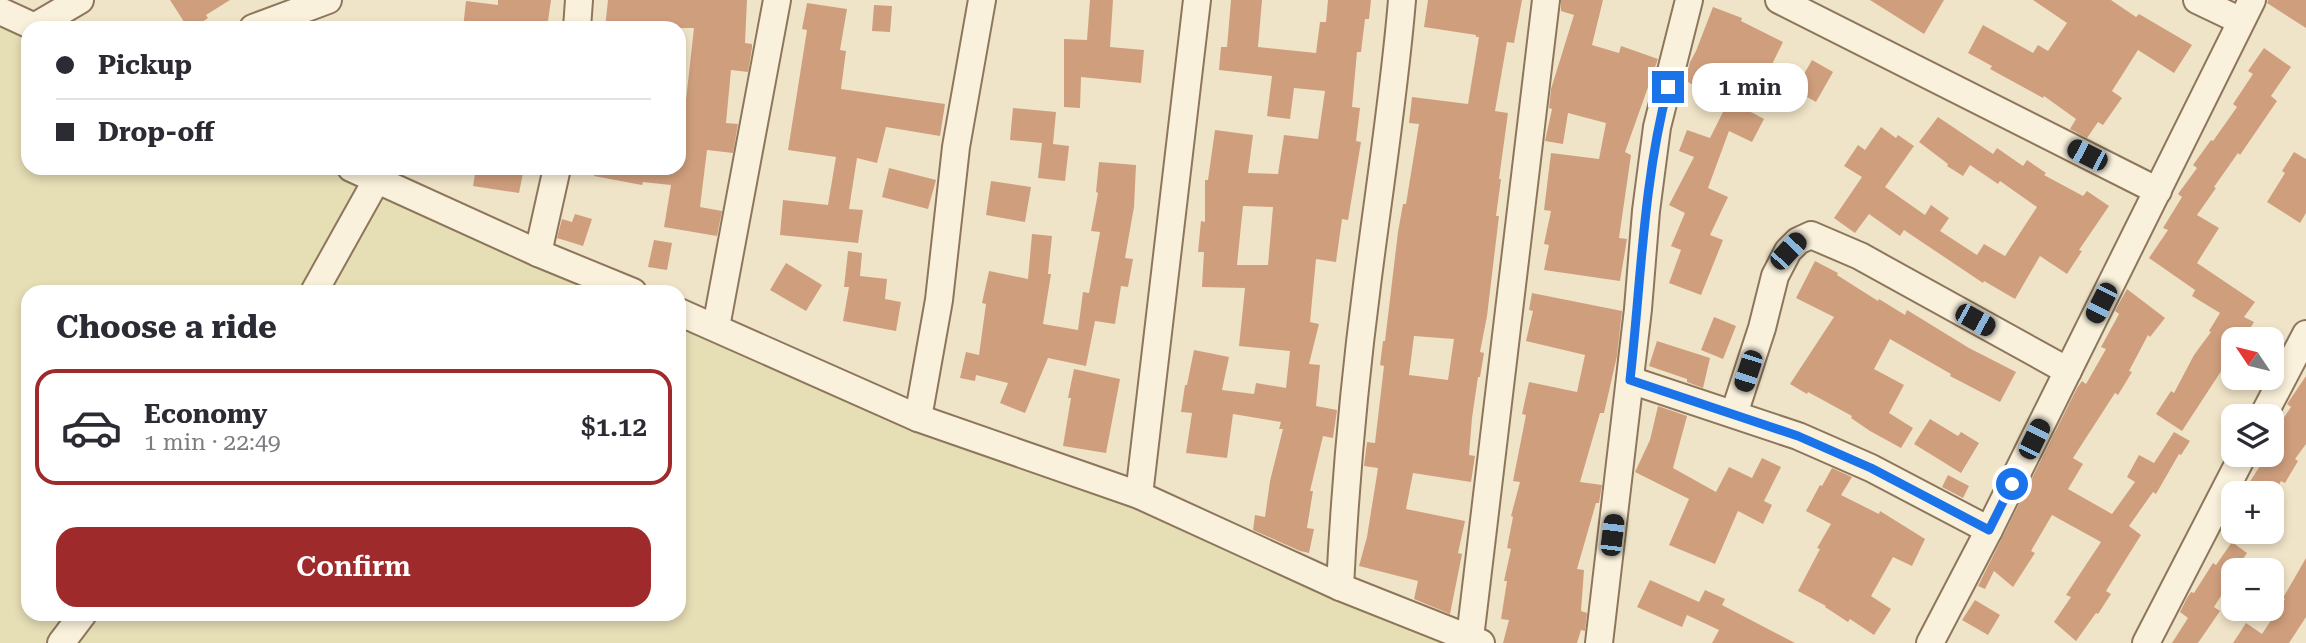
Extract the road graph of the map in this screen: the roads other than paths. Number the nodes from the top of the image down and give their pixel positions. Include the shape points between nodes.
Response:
1 (80, 0) edge
2 (328, 0) edge
3 (579, 0) edge
4 (777, 0) edge
5 (982, 0) edge
6 (1197, 0) edge
7 (1402, 0) edge
8 (1546, 0) edge
9 (1689, 0) edge
10 (1779, 0) edge
11 (2197, 0) edge
12 (0, 11) edge
13 (2246, 11) edge
14 (22, 21) edge
15 (45, 21) edge
16 (272, 21) edge
17 (578, 21) edge
18 (364, 175) edge
19 (555, 175) edge
20 (376, 181) junction
21 (2158, 191) junction
22 (538, 253) junction
23 (318, 285) edge
24 (615, 285) edge
25 (686, 315) edge
26 (716, 327) junction
27 (2306, 334) edge
28 (2300, 361) edge
29 (2068, 371) junction
30 (1630, 380) junction
31 (2271, 404) edge
32 (1734, 414) junction
33 (918, 418) junction
34 (2237, 467) edge
35 (1139, 495) junction
36 (1989, 530) junction
37 (1339, 587) junction
38 (78, 621) edge
39 (1938, 640) edge
40 (1475, 641) edge
41 (61, 643) edge
42 (1599, 643) edge
43 (2146, 643) edge

1 - 15 street
2 - 16 street
3 - 17 street
4 - 26 street
5 - 33 street
6 - 35 street
7 - 37 street via 1347,463
8 - 40 street
9 - 30 street via 1657,127
10 - 21 street
11 - 13 street
12 - 14 street
13 - 21 street
18 - 20 street
19 - 22 street
20 - 22 street
20 - 23 street
21 - 29 street
22 - 24 street
25 - 26 street
26 - 33 street
27 - 28 street
28 - 31 street
29 - 32 street via 1860,256 1811,235 1788,251 1775,276
29 - 36 street
30 - 32 street
30 - 42 street
32 - 36 street via 1871,468
33 - 35 street
34 - 43 street
35 - 37 street
36 - 39 street
37 - 40 street
38 - 41 street

